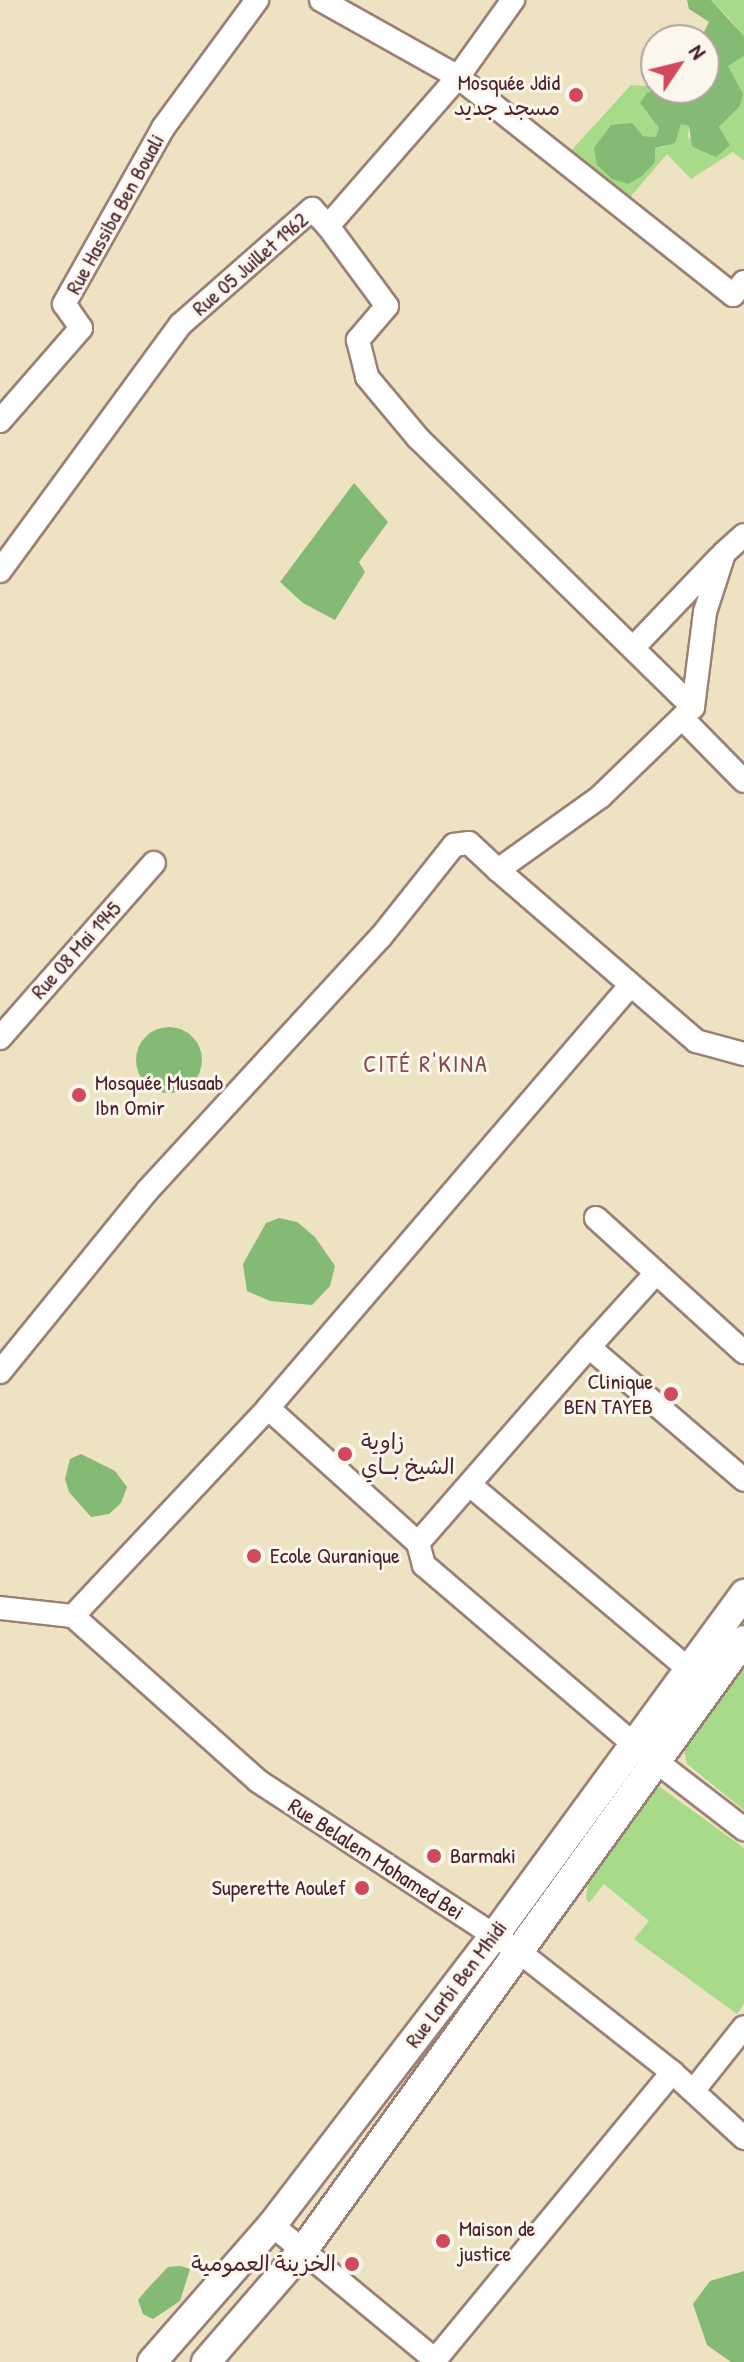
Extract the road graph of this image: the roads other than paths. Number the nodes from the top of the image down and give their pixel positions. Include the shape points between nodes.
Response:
1 (257, 0) edge
2 (321, 0) edge
3 (513, 0) edge
4 (458, 77) junction
5 (328, 226) junction
6 (744, 282) edge
7 (0, 421) edge
8 (744, 535) edge
9 (724, 553) junction
10 (0, 571) edge
11 (633, 648) junction
12 (687, 713) junction
13 (744, 781) edge
14 (154, 863) dead end
15 (498, 870) junction
16 (629, 987) junction
17 (0, 1038) edge
18 (743, 1052) edge
19 (596, 1218) dead end
20 (656, 1273) junction
21 (589, 1347) junction
22 (744, 1352) edge
23 (0, 1372) edge
24 (268, 1408) junction
25 (744, 1480) edge
26 (470, 1485) junction
27 (418, 1543) junction
28 (744, 1594) edge
29 (0, 1608) edge
30 (73, 1616) junction
31 (744, 1640) edge
32 (686, 1667) junction
33 (631, 1742) junction
34 (657, 1759) junction
35 (744, 1829) edge
36 (494, 1936) junction
37 (522, 1954) junction
38 (744, 2027) edge
39 (672, 2072) junction
40 (694, 2090) junction
41 (744, 2138) edge
42 (272, 2225) junction
43 (304, 2249) junction
44 (152, 2362) edge
45 (206, 2362) edge

1 - 7 street, Rue Hassiba Ben Bouali via 163,128 64,304 81,328
2 - 4 street
3 - 4 street, Rue 05 Juillet 1962
4 - 5 street, Rue 05 Juillet 1962
4 - 6 street via 733,295
5 - 10 street, Rue 05 Juillet 1962 via 312,209 180,325
5 - 11 street via 387,306 358,340 367,377 418,438
8 - 9 street
9 - 11 street
9 - 12 street via 705,612
11 - 12 street
12 - 13 street
12 - 15 street via 600,797
14 - 17 street, Rue 08 Mai 1945
15 - 16 street
15 - 23 street via 469,843 454,845 380,938 147,1191
16 - 18 street via 696,1041
16 - 24 street
19 - 20 street
20 - 21 street
20 - 22 street
21 - 25 street
21 - 26 street
24 - 27 street
24 - 30 street
26 - 27 street
26 - 32 street
27 - 33 street via 424,1565
28 - 32 street, Rue Larbi Ben Mhidi
29 - 30 street
30 - 36 street, Rue Belalem Mohamed Bei via 258,1781
31 - 34 street, Rue Larbi Ben Mhidi
32 - 33 street, Rue Larbi Ben Mhidi
33 - 34 street
33 - 36 street, Rue Larbi Ben Mhidi
34 - 35 street
34 - 37 street, Rue Larbi Ben Mhidi
36 - 37 street, Rue Belalem Mohamed Bei
36 - 42 street, Rue Larbi Ben Mhidi
37 - 39 street, Rue Belalem Mohamed Bei
37 - 43 street, Rue Larbi Ben Mhidi
38 - 40 street
39 - 40 street, Rue Belalem Mohamed Bei
39 - 43 street via 435,2360
40 - 41 street, Rue Belalem Mohamed Bei
42 - 43 street
42 - 44 street, Rue Larbi Ben Mhidi
43 - 45 street, Rue Larbi Ben Mhidi

